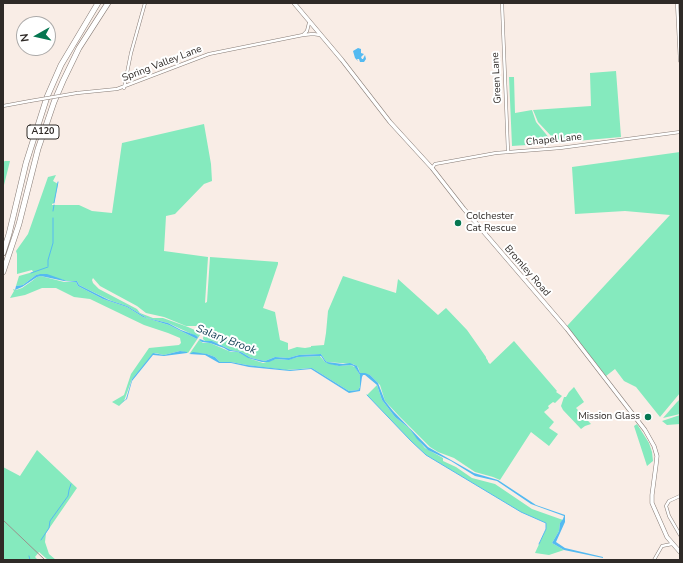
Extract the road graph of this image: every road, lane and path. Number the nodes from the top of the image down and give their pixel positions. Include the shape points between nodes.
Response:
1 (98, 3) edge
2 (108, 3) edge
3 (145, 3) edge
4 (294, 3) edge
5 (502, 3) edge
6 (677, 3) edge
7 (309, 22) junction
8 (303, 35) junction
9 (320, 35) junction
10 (680, 61) edge
11 (124, 88) junction
12 (3, 106) edge
13 (680, 132) edge
14 (508, 152) junction
15 (432, 168) junction
16 (3, 253) edge
17 (3, 272) edge
18 (680, 496) edge
19 (680, 535) edge
20 (672, 544) junction
21 (680, 552) edge
22 (654, 560) edge

1 - 16 highway, A120 via 62,65 48,97 26,163
2 - 17 highway, A120 via 79,48 54,102
3 - 11 street
4 - 7 street, Bromley Road
5 - 14 street, Green Lane
6 - 10 street
7 - 8 street
7 - 9 street, Bromley Road
8 - 9 street, Spring Valley Lane
8 - 11 street, Spring Valley Lane via 209,54
9 - 15 street, Bromley Road via 390,122
11 - 12 street, Spring Valley Lane, bridge
13 - 14 street, Chapel Lane
14 - 15 street, Chapel Lane via 435,164
15 - 20 street, Bromley Road via 567,329 645,430 654,446 656,456 652,503
18 - 19 street via 669,501 666,506
20 - 21 street, Bromley Road
20 - 22 street via 662,546

